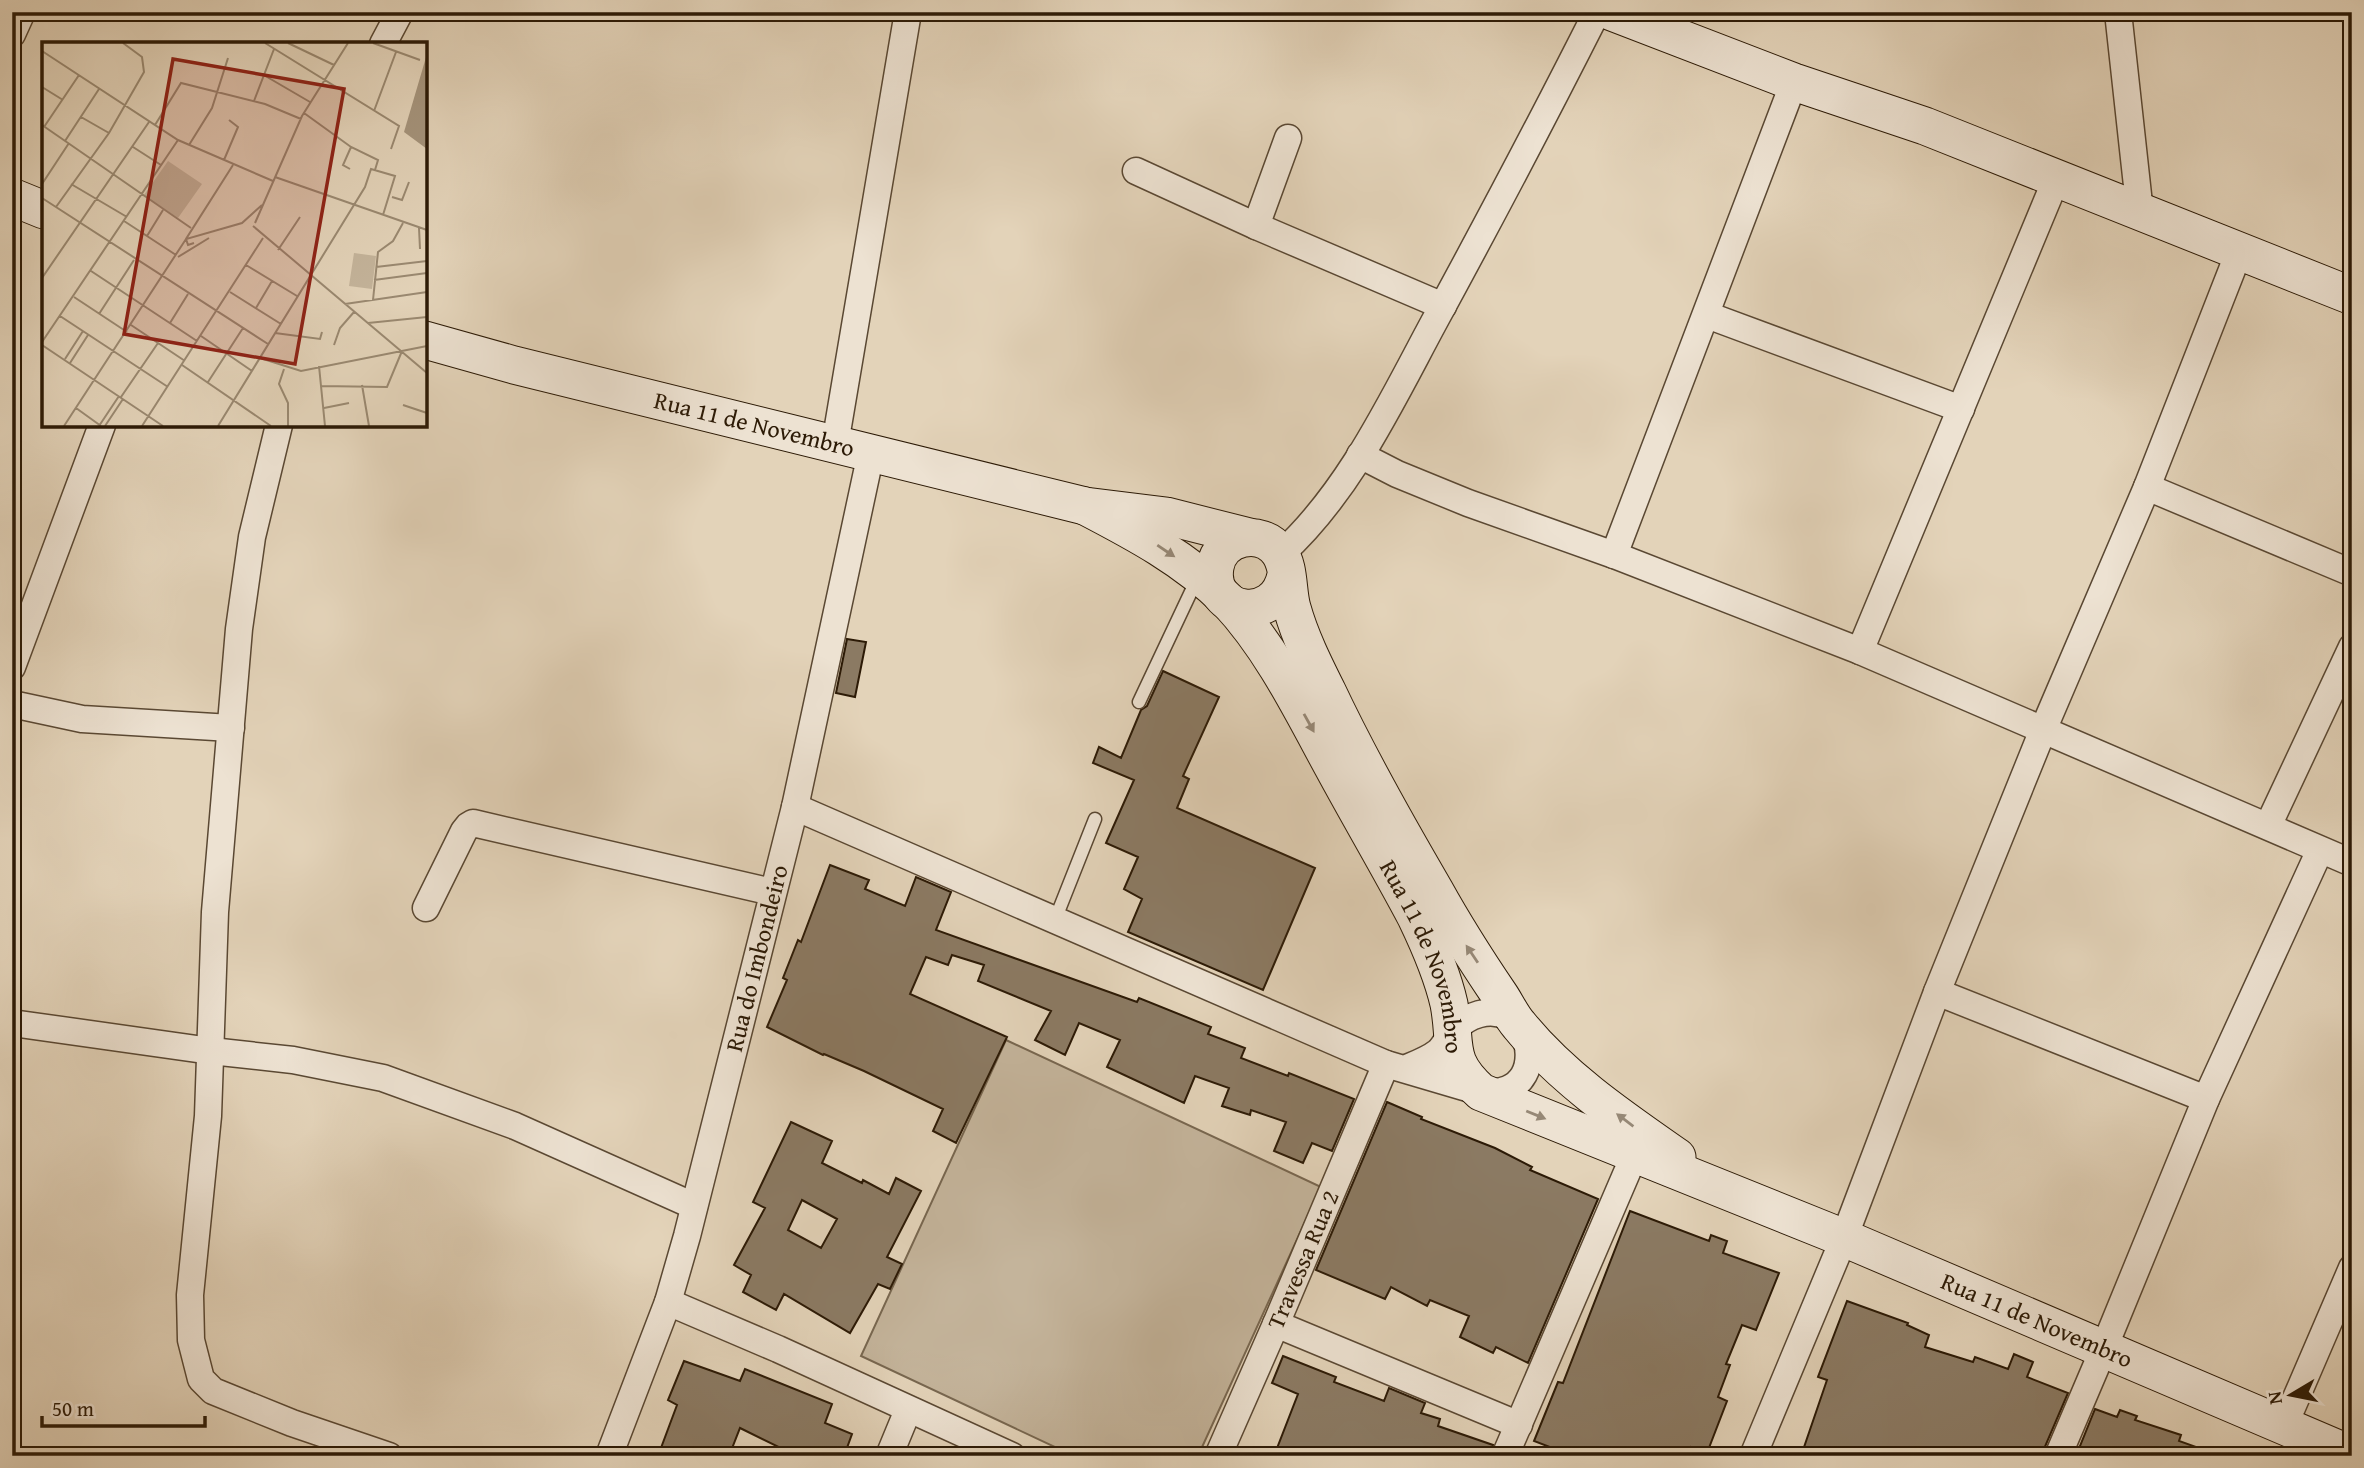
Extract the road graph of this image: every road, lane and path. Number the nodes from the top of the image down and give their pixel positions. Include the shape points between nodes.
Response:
1 (22, 12) edge
2 (400, 12) edge
3 (908, 12) edge
4 (1597, 12) edge
5 (1612, 12) edge
6 (2118, 12) edge
7 (12, 34) edge
8 (384, 42) edge
9 (1794, 82) junction
10 (1288, 138) dead end
11 (1136, 171) dead end
12 (2057, 177) junction
13 (12, 197) edge
14 (42, 208) edge
15 (2140, 213) junction
16 (1256, 226) junction
17 (2239, 252) junction
18 (2352, 296) edge
19 (1443, 306) junction
20 (1707, 315) junction
21 (427, 341) edge
22 (1961, 409) junction
23 (101, 427) edge
24 (278, 427) edge
25 (835, 444) junction
26 (871, 453) junction
27 (1360, 455) junction
28 (2147, 487) junction
29 (1085, 506) junction
30 (1272, 555) junction
31 (1614, 555) junction
32 (2352, 573) edge
33 (1198, 575) junction
34 (1227, 601) junction
35 (2352, 647) edge
36 (1860, 651) junction
37 (12, 667) edge
38 (1139, 702) dead end
39 (12, 704) edge
40 (231, 728) junction
41 (2043, 730) junction
42 (795, 807) junction
43 (1095, 819) dead end
44 (2268, 826) junction
45 (2320, 850) junction
46 (2352, 863) edge
47 (772, 892) junction
48 (426, 908) dead end
49 (1055, 920) junction
50 (1937, 992) junction
51 (12, 1023) edge
52 (1518, 1025) junction
53 (1453, 1031) junction
54 (211, 1051) junction
55 (1395, 1067) junction
56 (1481, 1092) junction
57 (2206, 1099) junction
58 (1634, 1156) junction
59 (1720, 1188) junction
60 (694, 1206) junction
61 (1844, 1238) junction
62 (2352, 1268) edge
63 (668, 1302) junction
64 (1276, 1324) junction
65 (2104, 1349) junction
66 (908, 1410) junction
67 (1519, 1425) junction
68 (2284, 1426) junction
69 (2345, 1454) edge
70 (389, 1456) edge
71 (609, 1456) edge
72 (889, 1456) edge
73 (1012, 1456) edge
74 (1218, 1456) edge
75 (1505, 1456) edge
76 (1753, 1456) edge
77 (2058, 1456) edge

1 - 7 street
2 - 8 street
3 - 25 street
4 - 19 street
5 - 9 main road
6 - 15 street
9 - 12 main road
9 - 20 street
10 - 16 street
11 - 16 street
12 - 15 main road
12 - 22 street
13 - 14 main road
15 - 17 main road
16 - 19 street
17 - 18 main road
17 - 28 street
19 - 27 street
20 - 22 street
20 - 31 street
21 - 25 main road, Rua 11 de Novembro
22 - 36 street
23 - 37 street
24 - 40 street via 244,581
25 - 26 main road, Rua 11 de Novembro
26 - 29 main road, Rua 11 de Novembro
26 - 42 street, Rua do Imbondeiro
27 - 30 street via 1302,535
27 - 31 street via 1468,503
28 - 32 street
28 - 41 street
29 - 30 main road, Rua 11 de Novembro via 1166,516
29 -> 33 main road, Rua 11 de Novembro via 1164,549
30 - 34 main road via 1284,586 1269,603 1248,609
30 - 34 main road, Rua 11 de Novembro via 1237,539 1227,546 1215,567 1219,591
52 -> 30 main road, Rua 11 de Novembro via 1461,938 1392,817 1327,692
31 - 36 street
33 - 34 main road, Rua 11 de Novembro
33 - 38 lane
34 -> 53 main road, Rua 11 de Novembro via 1265,648 1297,701 1410,906 1440,974
35 - 44 street
36 - 41 street
39 - 40 street via 82,719
40 - 54 street via 215,912
41 - 44 street
41 - 50 street
42 - 47 street, Rua do Imbondeiro
42 - 49 street
43 - 49 lane
44 - 45 street
45 - 46 street
45 - 57 street
47 - 48 street via 473,823 464,831
47 - 60 street, Rua do Imbondeiro
49 - 55 street
50 - 57 street
50 - 61 street
51 - 54 street
52 - 53 street via 1506,1016 1486,1013 1470,1017
52 - 56 street via 1529,1052 1523,1076 1508,1089
59 -> 52 main road, Rua 11 de Novembro via 1583,1088
53 - 55 street via 1435,1055
53 - 56 main road, Rua 11 de Novembro via 1458,1067
54 - 60 street via 317,1064 408,1086 515,1126
54 - 70 street via 190,1305 191,1340 201,1379 213,1391
55 - 56 street
55 - 64 street, Travessa Rua 2
56 -> 58 main road, Rua 11 de Novembro
57 - 65 street
58 - 59 main road, Rua 11 de Novembro
58 - 67 street
59 - 61 main road, Rua 11 de Novembro
60 - 63 street, Rua do Imbondeiro
61 - 65 main road, Rua 11 de Novembro
61 - 76 street
62 - 68 street
63 - 66 street
63 - 71 street, Rua do Imbondeiro
64 - 67 street
64 - 74 street, Travessa Rua 2
65 - 68 main road, Rua 11 de Novembro
65 - 77 street
66 - 72 street
66 - 73 street
67 - 75 street
68 - 69 main road, Rua 11 de Novembro

